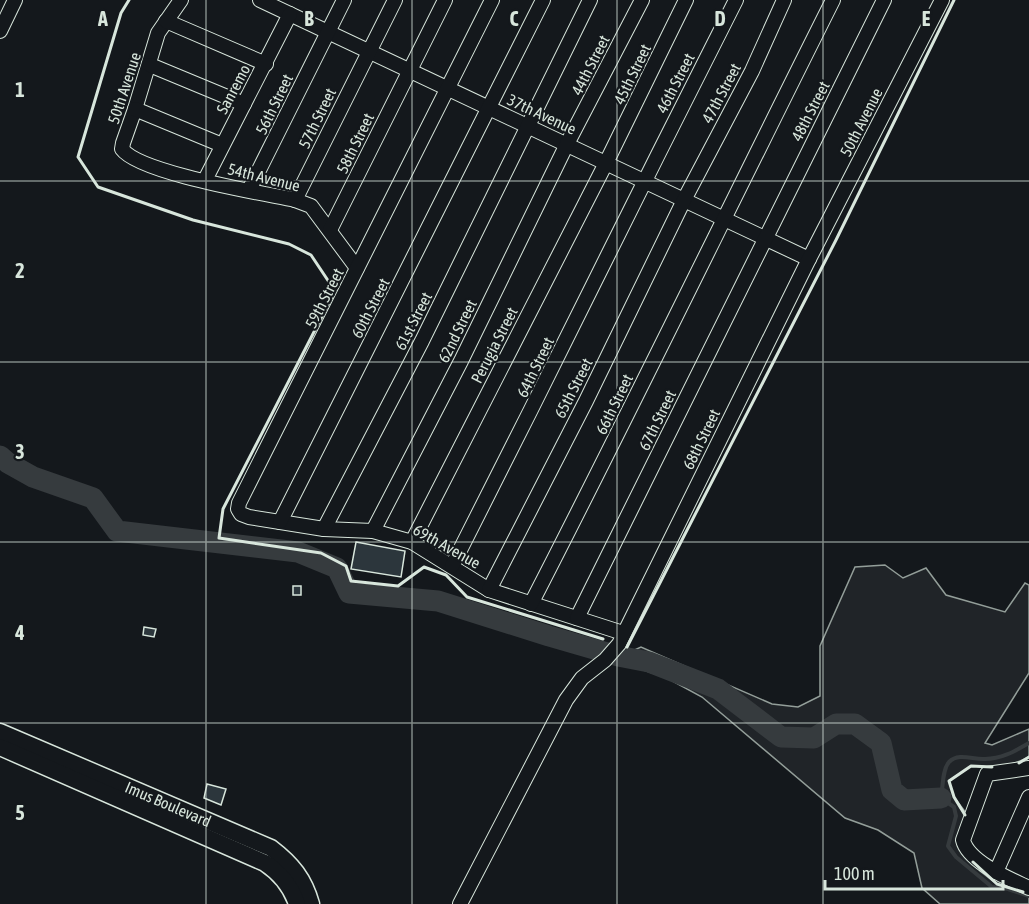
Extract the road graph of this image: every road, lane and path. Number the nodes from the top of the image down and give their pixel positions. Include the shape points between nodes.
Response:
1 (15, 0) edge
2 (181, 0) edge
3 (260, 0) edge
4 (344, 0) edge
5 (395, 0) edge
6 (445, 0) edge
7 (492, 0) edge
8 (543, 0) edge
9 (591, 0) edge
10 (642, 0) edge
11 (686, 0) edge
12 (736, 0) edge
13 (784, 0) edge
14 (834, 0) edge
15 (884, 0) edge
16 (942, 0) edge
17 (290, 14) junction
18 (166, 21) junction
19 (0, 31) edge
20 (328, 32) junction
21 (369, 51) junction
22 (266, 64) junction
23 (150, 65) junction
24 (409, 71) junction
25 (447, 88) junction
26 (244, 104) junction
27 (488, 107) junction
28 (135, 109) junction
29 (528, 126) junction
30 (567, 144) junction
31 (222, 145) junction
32 (606, 163) junction
33 (205, 180) junction
34 (644, 180) junction
35 (249, 190) junction
36 (295, 200) junction
37 (684, 200) junction
38 (723, 218) junction
39 (330, 230) junction
40 (766, 237) junction
41 (809, 259) junction
42 (357, 268) junction
43 (249, 517) joint
44 (280, 522) junction
45 (324, 529) junction
46 (373, 531) junction
47 (412, 542) junction
48 (452, 566) junction
49 (489, 590) junction
50 (531, 604) junction
51 (578, 618) junction
52 (623, 633) junction
53 (0, 732) edge
54 (0, 747) edge
55 (1029, 768) edge
56 (1029, 797) edge
57 (996, 872) junction
58 (1029, 888) edge
59 (297, 904) edge
60 (311, 904) edge
61 (460, 904) edge

1 - 19 street
2 - 18 street, 50th Avenue
3 - 17 street, 37th Avenue
4 - 20 street, 56th Street
5 - 21 street, 57th Street
6 - 24 street, 58th Street
7 - 25 street, 59th Street
8 - 27 street, 60th Street
9 - 29 street, 61st Street
10 - 30 street, 44th Street
11 - 32 street, 45th Street
12 - 34 street, 46th Street
13 - 37 street, 47th Street via 752,71
14 - 38 street, 48th Street
15 - 40 street, 48th Street
16 - 41 street, 50th Avenue
17 - 20 street, 37th Avenue
17 - 22 street, Sanremo
18 - 22 street
18 - 23 street, 50th Avenue via 158,33
20 - 21 street, 37th Avenue
20 - 35 street, 56th Street
21 - 24 street, 37th Avenue
21 - 36 street, 57th Street
22 - 26 street, Sanremo
23 - 26 street
23 - 28 street, 50th Avenue
24 - 25 street, 37th Avenue
24 - 39 street, 58th Street
25 - 27 street, 37th Avenue
25 - 42 street, 59th Street
26 - 31 street, Sanremo
27 - 29 street, 37th Avenue
27 - 44 street, 60th Street
28 - 31 street
28 - 33 street, 50th Avenue via 123,143 125,153 166,171
29 - 30 street, 37th Avenue
29 - 45 street, 61st Street
30 - 32 street, 37th Avenue
30 - 46 street, 62nd Street
31 - 33 street, Sanremo
32 - 34 street, 37th Avenue
32 - 47 street, Perugia Street
33 - 35 street, 54th Avenue
34 - 37 street, 37th Avenue
34 - 48 street, 64th Street
35 - 36 street, 54th Avenue
36 - 39 street, 54th Avenue via 310,207
37 - 38 street, 37th Avenue
37 - 49 street, 65th Street
38 - 40 street, 37th Avenue
38 - 50 street, 66th Street via 628,416
39 - 42 street, 54th Avenue
40 - 41 street, 37th Avenue
40 - 51 street, 67th Street
41 - 52 street, 68th Street
42 - 43 street, 59th Street via 239,503 241,514
43 - 44 street, 69th Avenue
44 - 45 street, 69th Avenue
45 - 46 street, 69th Avenue
46 - 47 street, 69th Avenue
47 - 48 street, 69th Avenue
48 - 49 street, 69th Avenue
49 - 50 street, 69th Avenue
50 - 51 street, 69th Avenue
51 - 52 street, 69th Avenue
52 - 61 street, 68th Street via 615,650 589,671 566,700
53 - 60 main road, Imus Boulevard via 272,848 300,876
54 - 59 main road, Imus Boulevard via 265,862 278,871
55 - 57 street via 987,774 964,835 968,851
56 - 57 street
57 - 58 street

